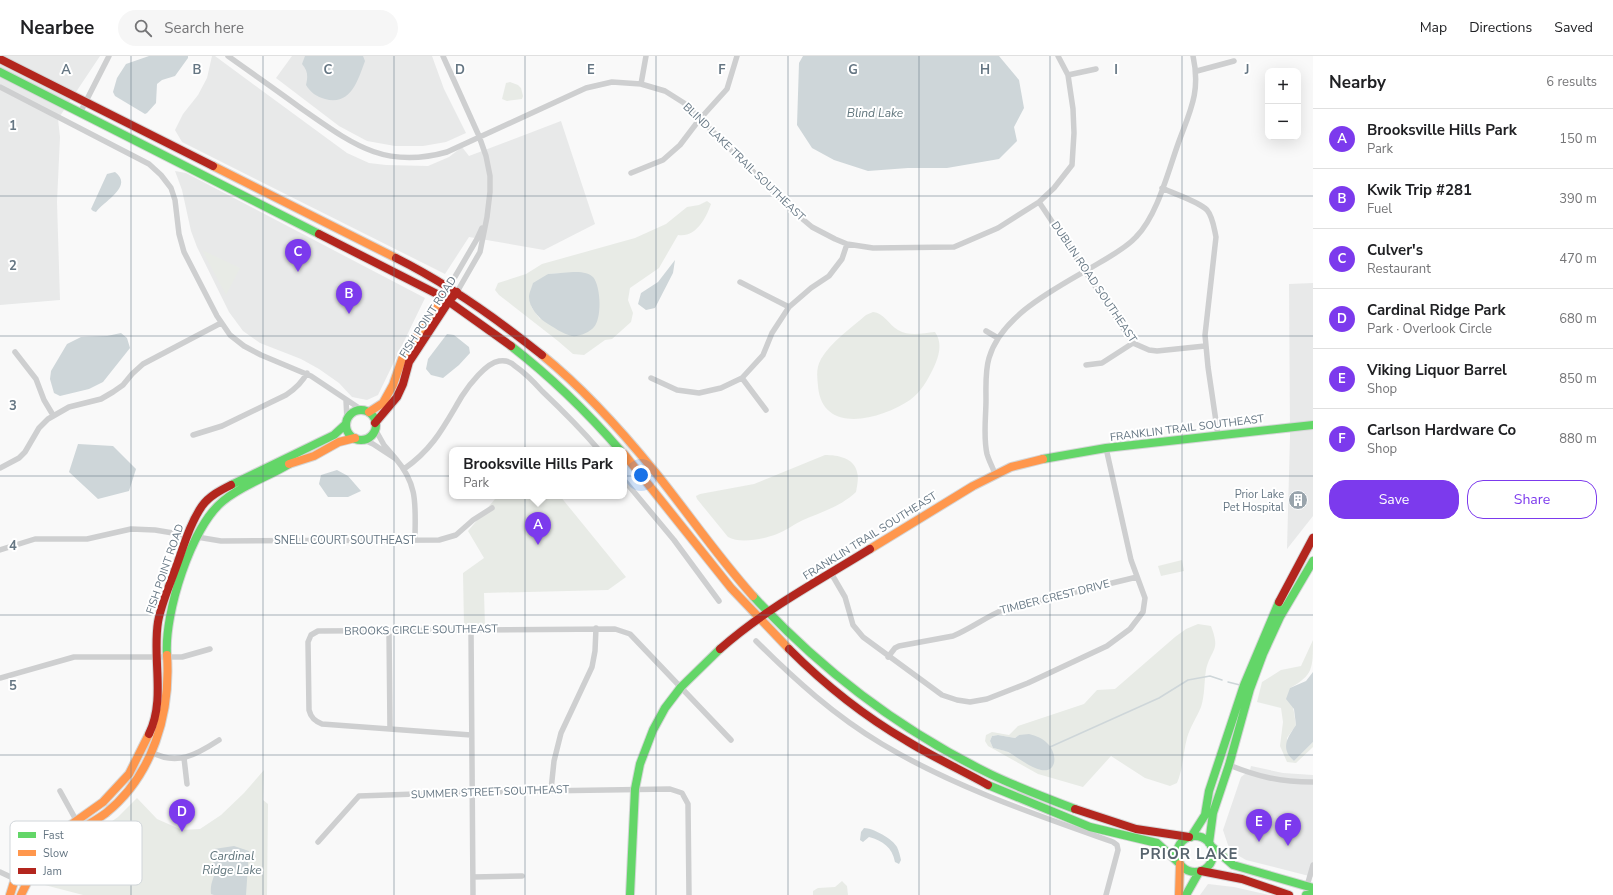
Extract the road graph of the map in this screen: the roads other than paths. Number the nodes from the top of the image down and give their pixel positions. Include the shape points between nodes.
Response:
1 (109, 56) edge
2 (228, 56) edge
3 (444, 56) edge
4 (646, 56) edge
5 (737, 56) edge
6 (1058, 56) edge
7 (1193, 56) edge
8 (0, 59) edge
9 (1234, 61) dead end
10 (1096, 69) dead end
11 (0, 72) edge
12 (1196, 72) junction
13 (1068, 75) junction
14 (641, 84) junction
15 (0, 87) edge
16 (86, 102) junction
17 (80, 112) junction
18 (699, 120) junction
19 (478, 136) junction
20 (631, 173) dead end
21 (1162, 188) junction
22 (1039, 202) junction
23 (487, 217) junction
24 (847, 244) junction
25 (1086, 271) junction
26 (740, 282) dead end
27 (449, 287) junction
28 (457, 292) junction
29 (441, 296) junction
30 (449, 301) junction
31 (789, 307) junction
32 (221, 323) junction
33 (986, 331) dead end
34 (998, 338) junction
35 (1133, 343) junction
36 (1205, 346) junction
37 (15, 352) dead end
38 (1086, 365) dead end
39 (306, 373) junction
40 (651, 378) dead end
41 (742, 378) junction
42 (346, 400) junction
43 (766, 410) dead end
44 (365, 411) junction
45 (54, 415) junction
46 (346, 422) junction
47 (1313, 425) edge
48 (375, 426) junction
49 (192, 435) dead end
50 (1218, 435) junction
51 (359, 439) junction
52 (596, 447) edge
53 (617, 447) edge
54 (1106, 448) junction
55 (627, 458) edge
56 (396, 459) junction
57 (0, 468) edge
58 (404, 469) junction
59 (995, 474) junction
60 (627, 484) edge
61 (492, 508) dead end
62 (188, 536) junction
63 (197, 537) junction
64 (1313, 538) edge
65 (414, 540) junction
66 (0, 550) edge
67 (1313, 561) edge
68 (831, 573) junction
69 (1137, 577) junction
70 (719, 601) dead end
71 (768, 612) junction
72 (758, 619) junction
73 (596, 628) junction
74 (471, 629) junction
75 (390, 630) junction
76 (756, 641) dead end
77 (210, 649) dead end
78 (158, 657) junction
79 (167, 657) junction
80 (888, 657) junction
81 (0, 678) edge
82 (681, 688) junction
83 (390, 729) junction
84 (471, 735) junction
85 (219, 740) dead end
86 (731, 740) dead end
87 (152, 752) junction
88 (184, 758) junction
89 (1229, 765) junction
90 (1313, 782) edge
91 (187, 784) dead end
92 (634, 789) junction
93 (551, 790) junction
94 (60, 791) dead end
95 (472, 792) junction
96 (76, 821) joint
97 (95, 821) edge
98 (1190, 837) junction
99 (318, 842) dead end
100 (1210, 844) junction
101 (1180, 863) junction
102 (1313, 865) edge
103 (1200, 871) junction
104 (0, 872) edge
105 (522, 876) dead end
106 (10, 877) edge
107 (473, 877) junction
108 (13, 885) edge
109 (25, 886) edge
110 (1310, 887) edge
111 (10, 895) edge
112 (21, 895) edge
113 (473, 895) edge
114 (630, 895) edge
115 (689, 895) edge
116 (1106, 895) edge
117 (1179, 895) edge
118 (1186, 895) edge
119 (1289, 895) edge
120 (1306, 895) edge
121 (1313, 895) edge

1 - 16 street
2 - 19 street, BLIND LAKE TRAIL SOUTHEAST via 348,140 374,153 405,158 434,156 458,148
3 - 19 street, FISH POINT ROAD
4 - 14 street
5 - 18 street via 727,89
6 - 13 street, BLIND LAKE TRAIL SOUTHEAST
7 - 12 street
8 - 16 main road
9 - 12 street
10 - 13 street
11 - 17 main road
12 - 21 street via 1195,98
13 - 22 street, BLIND LAKE TRAIL SOUTHEAST via 1074,133 1072,165
14 - 18 street, BLIND LAKE TRAIL SOUTHEAST via 665,91 684,103
14 - 19 street, BLIND LAKE TRAIL SOUTHEAST via 612,82 586,88
15 - 32 street via 143,161 161,175 176,200 179,234 184,252
16 - 17 street
16 - 27 main road
17 - 29 main road
18 - 20 street via 663,160
18 - 24 street, BLIND LAKE TRAIL SOUTHEAST via 802,219 823,234
19 - 23 street, FISH POINT ROAD via 490,176
21 - 25 street via 1149,220 1136,237
21 - 36 street via 1207,210 1214,224 1216,236 1205,324
22 - 24 street, BLIND LAKE TRAIL SOUTHEAST via 998,228 954,247 873,248
22 - 25 street, DUBLIN ROAD SOUTHEAST
23 - 27 street, FISH POINT ROAD via 477,240
23 - 28 street, FISH POINT ROAD via 480,252
24 - 31 street via 842,259 829,276
25 - 34 street via 1027,308
25 - 35 street, DUBLIN ROAD SOUTHEAST
26 - 31 street
27 - 28 main road
27 - 29 main road, FISH POINT ROAD
28 - 30 main road, FISH POINT ROAD
28 - 71 main road via 532,346 604,413
29 - 30 main road
29 - 44 main road, FISH POINT ROAD via 402,359 384,403
30 - 48 main road, FISH POINT ROAD via 415,352 397,397
30 - 53 main road via 494,332 549,376 573,398
31 - 41 street via 772,334 763,355
32 - 39 street via 230,335 244,346
32 - 45 street via 143,364 114,392 101,399 69,407
33 - 34 street
34 - 59 street via 987,368 986,448
35 - 36 street, DUBLIN ROAD SOUTHEAST via 1156,351
35 - 38 street via 1102,363
36 - 50 street
37 - 45 street via 36,379 44,400
39 - 42 street
39 - 49 street via 303,381 286,395 222,426
40 - 41 street via 677,390 699,393 721,388
41 - 43 street
42 - 44 street
42 - 46 street
44 - 46 main road via 354,412
44 - 48 main road via 374,419
45 - 57 street via 40,428 19,458
46 - 51 main road via 348,433
46 - 62 main road, FISH POINT ROAD via 334,435 217,492 203,505
47 - 50 main road, FRANKLIN TRAIL SOUTHEAST
48 - 51 main road via 370,436
48 - 56 street via 384,445
50 - 54 main road, FRANKLIN TRAIL SOUTHEAST
51 - 56 street via 377,446
51 - 63 main road, FISH POINT ROAD via 343,440 315,456 297,461 234,492 208,516
52 - 58 street via 515,365 500,360 488,366 468,387 434,442
54 - 59 main road, FRANKLIN TRAIL SOUTHEAST via 1034,460
54 - 69 street
55 - 72 main road
56 - 58 street
58 - 65 street via 414,491
59 - 68 main road, FRANKLIN TRAIL SOUTHEAST
60 - 70 street via 674,540
61 - 65 street, SNELL COURT SOUTHEAST via 448,539
62 - 63 street, SNELL COURT SOUTHEAST
62 - 66 street, SNELL COURT SOUTHEAST via 131,529 87,539 34,539
62 - 78 main road, FISH POINT ROAD via 158,622
63 - 65 street, SNELL COURT SOUTHEAST via 221,541
63 - 79 main road, FISH POINT ROAD via 170,614 166,640
64 - 98 main road via 1273,615 1244,685 1209,791 1204,815
67 - 89 main road via 1280,617 1263,654 1250,688
68 - 71 main road, FRANKLIN TRAIL SOUTHEAST
68 - 80 street via 845,597 853,625 863,637
69 - 80 street, TIMBER CREST DRIVE via 1005,608 953,636 899,646
69 - 80 street via 1145,598 1142,612 1130,629 1107,646 987,699 970,702 942,694
71 - 72 main road, FRANKLIN TRAIL SOUTHEAST
71 - 98 main road via 853,691 934,745 1003,780 1054,801 1142,830
72 - 82 main road, FRANKLIN TRAIL SOUTHEAST via 731,639
72 - 101 main road via 827,684 907,741 992,786 1059,816 1090,827 1157,843
73 - 74 street, BROOKS CIRCLE SOUTHEAST
73 - 82 street, BROOKS CIRCLE SOUTHEAST via 615,629 630,634
73 - 93 street via 592,667 561,733 554,761
74 - 75 street, BROOKS CIRCLE SOUTHEAST
74 - 84 street
75 - 83 street
75 - 83 street, BROOKS CIRCLE SOUTHEAST via 318,631 311,635 308,642 309,710 315,721 322,724
76 - 116 street via 822,702 899,754 970,789 1113,842 1118,850
77 - 79 street
78 - 79 street
78 - 81 street via 74,657
78 - 96 main road, FISH POINT ROAD via 156,707 152,727 144,745 117,788 103,802
79 - 87 main road, FISH POINT ROAD via 165,708
82 - 86 street, BROOKS CIRCLE SOUTHEAST
82 - 92 main road, FRANKLIN TRAIL SOUTHEAST via 665,708 653,730
83 - 84 street, BROOKS CIRCLE SOUTHEAST
84 - 95 street
85 - 88 street via 201,752
87 - 88 street via 167,759
87 - 97 main road, FISH POINT ROAD via 142,770 116,802
88 - 91 street
89 - 90 street via 1267,778
89 - 100 main road via 1213,813
92 - 93 street, SUMMER STREET SOUTHEAST
92 - 114 main road, FRANKLIN TRAIL SOUTHEAST
92 - 115 street, SUMMER STREET SOUTHEAST via 670,789 682,793 688,804
93 - 95 street, SUMMER STREET SOUTHEAST
94 - 96 street
95 - 99 street, SUMMER STREET SOUTHEAST via 359,796
95 - 107 street
98 - 100 main road via 1201,837
98 - 101 main road via 1184,840 1178,851
100 - 103 main road via 1212,860 1206,869
100 - 110 main road via 1233,865
101 - 103 main road via 1188,871
101 - 117 main road
102 - 110 street
103 - 118 main road
103 - 119 main road via 1242,879
104 - 106 street
105 - 107 street
107 - 113 street
108 - 111 main road, FISH POINT ROAD
109 - 112 main road, FISH POINT ROAD
120 - 121 main road

